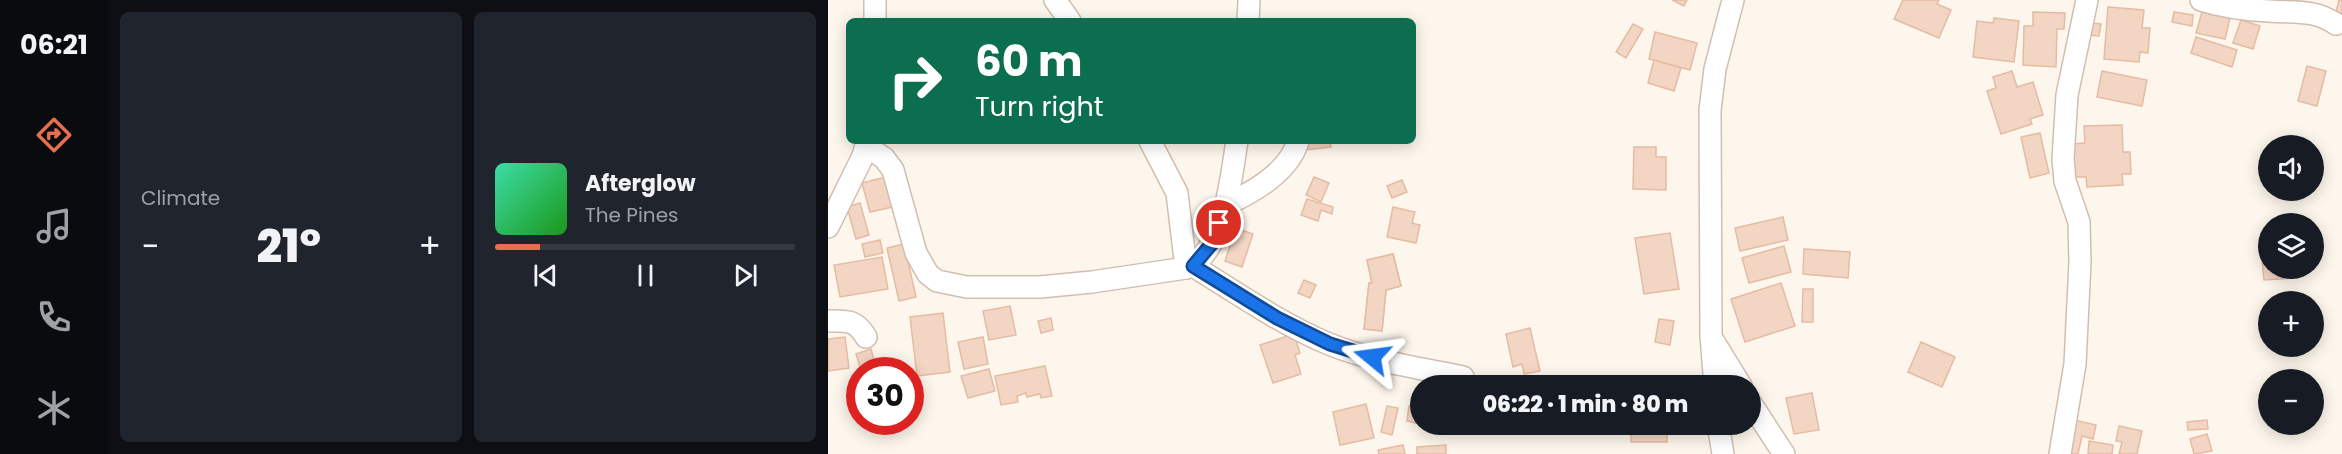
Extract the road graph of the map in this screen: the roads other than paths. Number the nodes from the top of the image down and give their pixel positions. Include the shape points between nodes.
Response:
1 (875, 0) edge
2 (1054, 0) edge
3 (1733, 0) edge
4 (2087, 0) edge
5 (2200, 0) edge
6 (1249, 1) edge
7 (874, 18) edge
8 (1068, 18) edge
9 (1248, 18) edge
10 (2336, 24) dead end
11 (866, 144) edge
12 (1152, 144) edge
13 (1237, 144) edge
14 (1296, 144) edge
15 (1224, 205) junction
16 (828, 227) edge
17 (1190, 267) junction
18 (828, 321) edge
19 (1711, 336) junction
20 (866, 337) dead end
21 (1458, 375) edge
22 (1714, 375) edge
23 (1734, 375) edge
24 (1761, 419) edge
25 (1720, 435) edge
26 (1723, 454) edge
27 (1784, 454) edge
28 (2060, 454) edge

1 - 7 street
2 - 8 street
3 - 19 street via 1715,69 1710,110
4 - 28 street via 2067,95 2063,159 2065,181 2079,222 2080,262 2075,364
5 - 10 street via 2234,8 2308,12 2325,16
6 - 9 street
11 - 16 street
11 - 17 street via 893,170 916,253 937,281 967,287 1040,287
12 - 17 street via 1177,193
13 - 15 street
14 - 15 street via 1272,177
15 - 17 street via 1214,241
17 - 21 street via 1330,344 1394,363
18 - 20 street via 856,324
19 - 22 street
19 - 23 street
24 - 27 street
25 - 26 street

